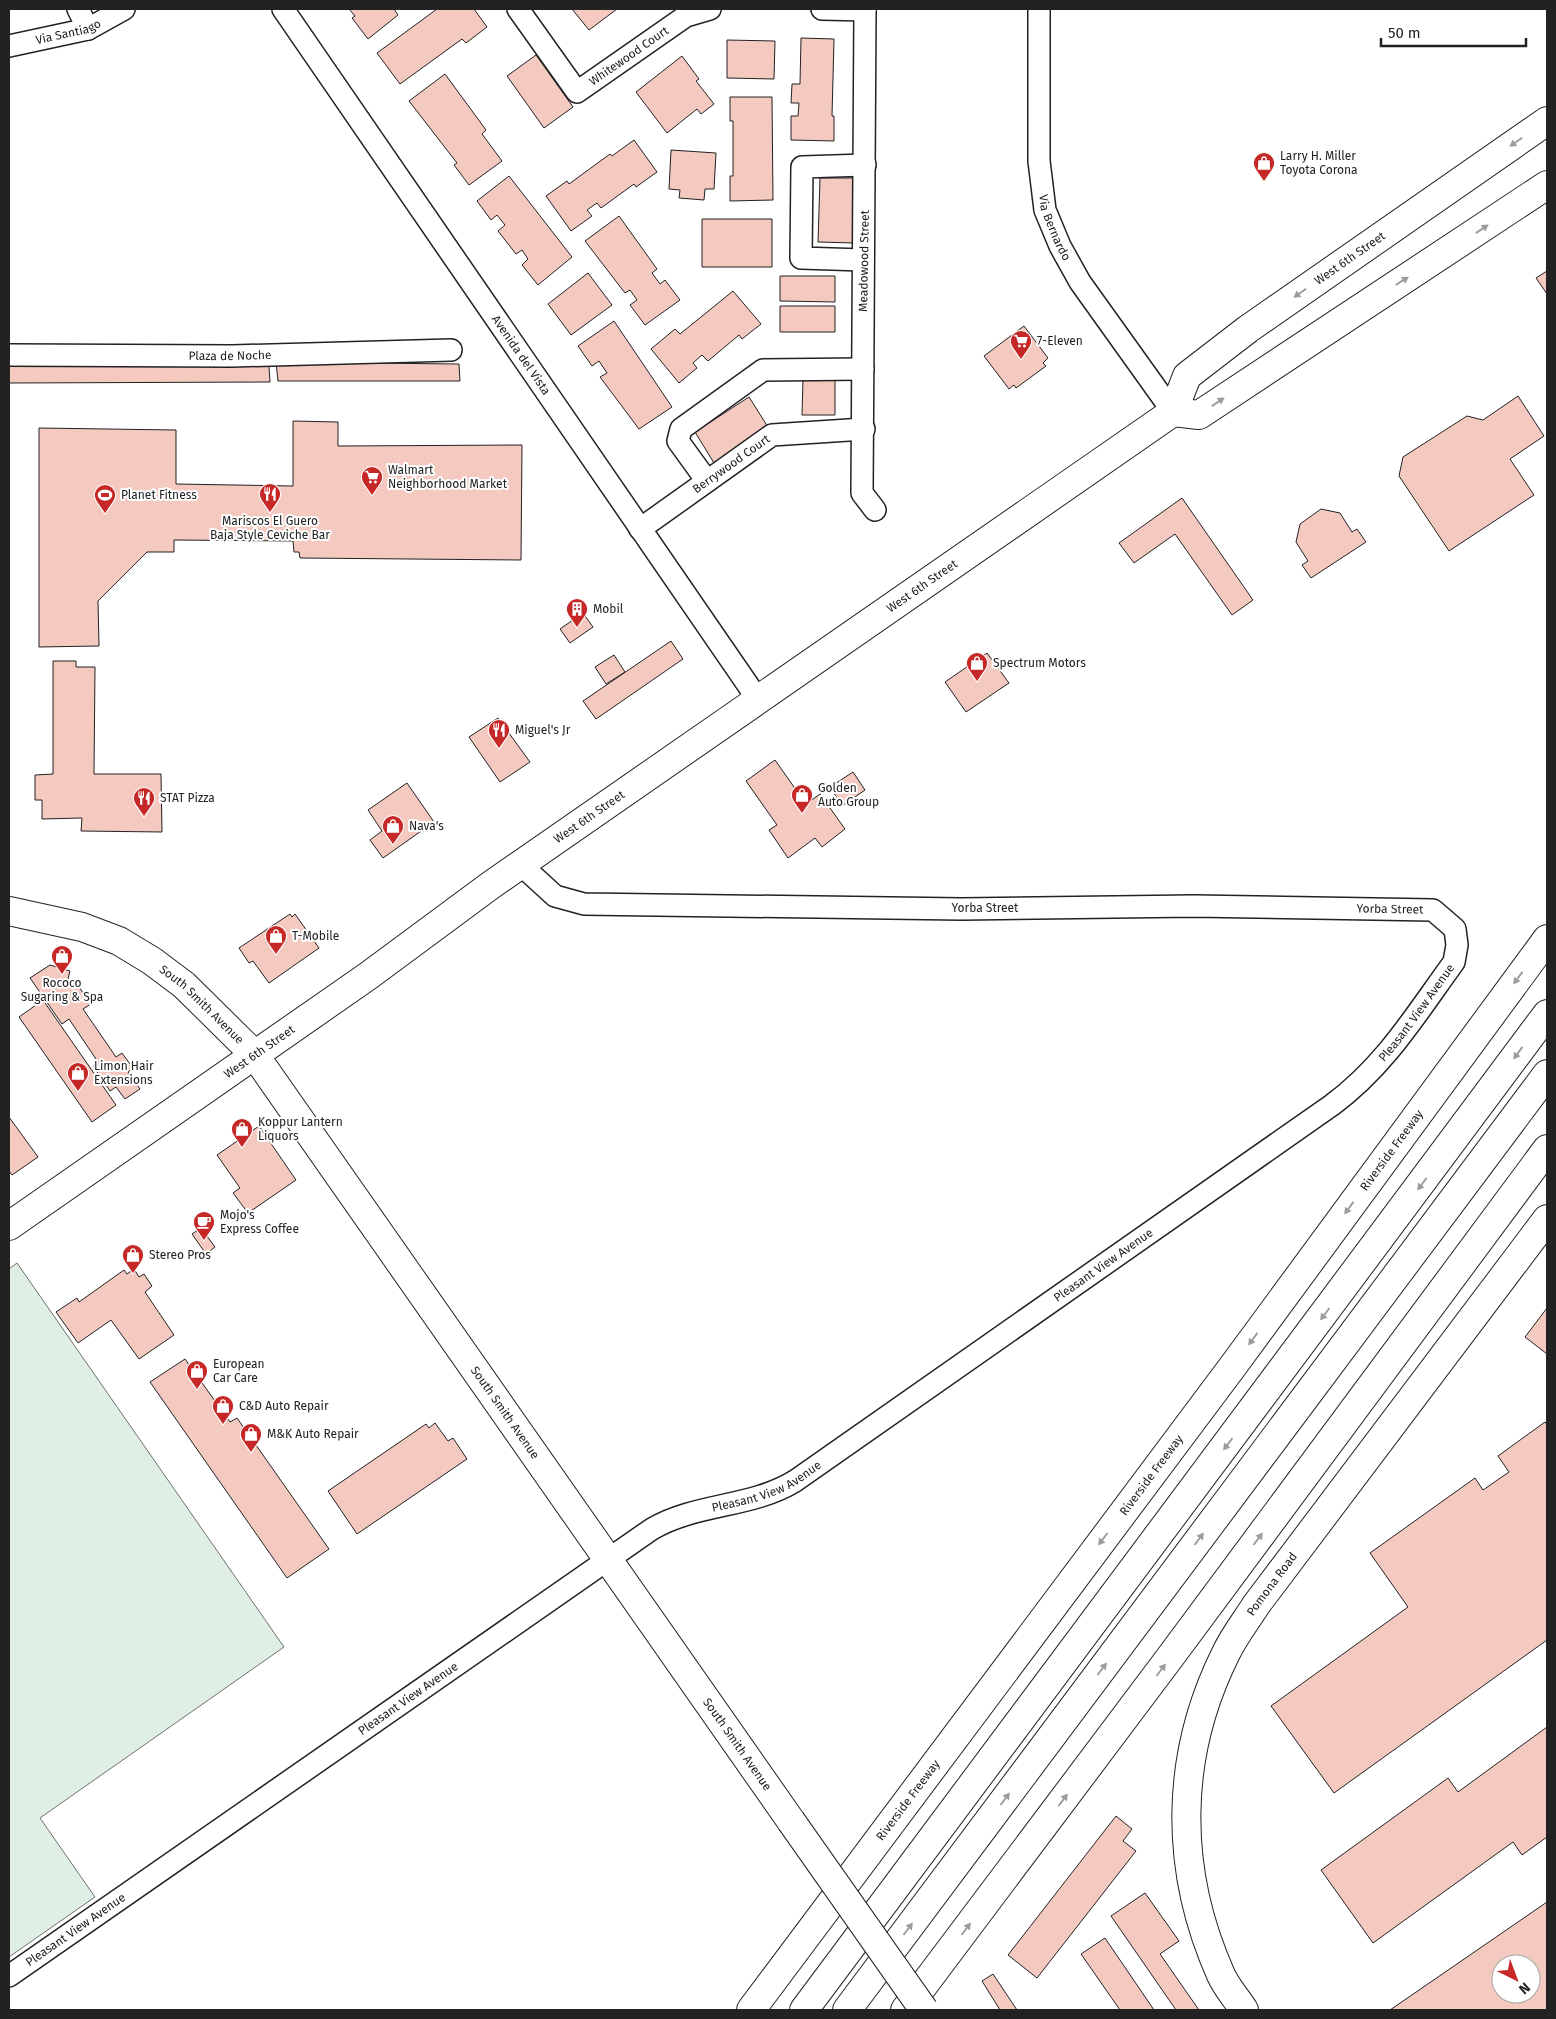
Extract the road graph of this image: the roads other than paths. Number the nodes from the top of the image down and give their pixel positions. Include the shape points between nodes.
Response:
1 (78, 9) edge
2 (124, 9) edge
3 (283, 9) edge
4 (518, 9) edge
5 (710, 9) edge
6 (822, 9) edge
7 (865, 9) edge
8 (1040, 9) edge
9 (88, 28) junction
10 (9, 46) edge
11 (1547, 121) edge
12 (865, 165) junction
13 (1547, 186) edge
14 (863, 260) junction
15 (451, 350) dead end
16 (9, 355) edge
17 (863, 369) junction
18 (1173, 412) junction
19 (864, 429) junction
20 (707, 481) junction
21 (875, 510) dead end
22 (640, 528) junction
23 (759, 701) junction
24 (521, 864) junction
25 (9, 911) edge
26 (1455, 928) joint
27 (1547, 939) edge
28 (1547, 1014) edge
29 (254, 1054) junction
30 (1547, 1074) edge
31 (1547, 1150) edge
32 (1547, 1219) edge
33 (9, 1226) edge
34 (608, 1559) junction
35 (9, 1976) edge
36 (751, 2010) edge
37 (804, 2010) edge
38 (847, 2010) edge
39 (905, 2010) edge
40 (924, 2010) edge
41 (1244, 2010) edge

1 - 9 street
2 - 9 street, Via Santiago
3 - 22 street, Avenida del Vista
4 - 5 street, Whitewood Court via 577,92 686,16
6 - 7 street
7 - 12 street, Meadowood Street
8 - 18 street, Via Bernardo via 1040,161 1045,210 1080,282
9 - 10 street, Via Santiago
11 -> 18 main road, West 6th Street via 1248,329 1186,376
12 - 14 street, Meadowood Street
12 - 14 street via 802,167 801,258
18 -> 13 main road via 1199,415
14 - 17 street, Meadowood Street
15 - 16 street, Plaza de Noche via 232,356
17 - 19 street, Meadowood Street
17 - 20 street via 763,370 755,375 681,429 678,441
18 - 23 main road, West 6th Street
19 - 20 street, Berrywood Court via 772,435
19 - 21 street, Meadowood Street via 862,492
20 - 22 street, Berrywood Court
22 - 23 street, Avenida del Vista
23 - 24 main road, West 6th Street
24 - 26 street, Yorba Street via 556,896 584,904 962,909 1396,908 1433,910
24 - 29 main road, West 6th Street via 368,976
25 - 29 main road, South Smith Avenue via 82,927 119,941 184,985
26 - 34 street, Pleasant View Avenue via 1454,962 1392,1049 1351,1092 795,1481 771,1494 672,1518
27 -> 36 main road, Riverside Freeway via 1233,1366
28 -> 37 main road
29 - 33 main road, West 6th Street
29 - 34 main road, South Smith Avenue
38 -> 30 main road
39 -> 31 main road
32 - 41 main road, Pomona Road via 1256,1605 1226,1652 1203,1708 1188,1771 1186,1835 1196,1906 1222,1977
34 - 35 street, Pleasant View Avenue
34 - 40 main road, South Smith Avenue, bridge

